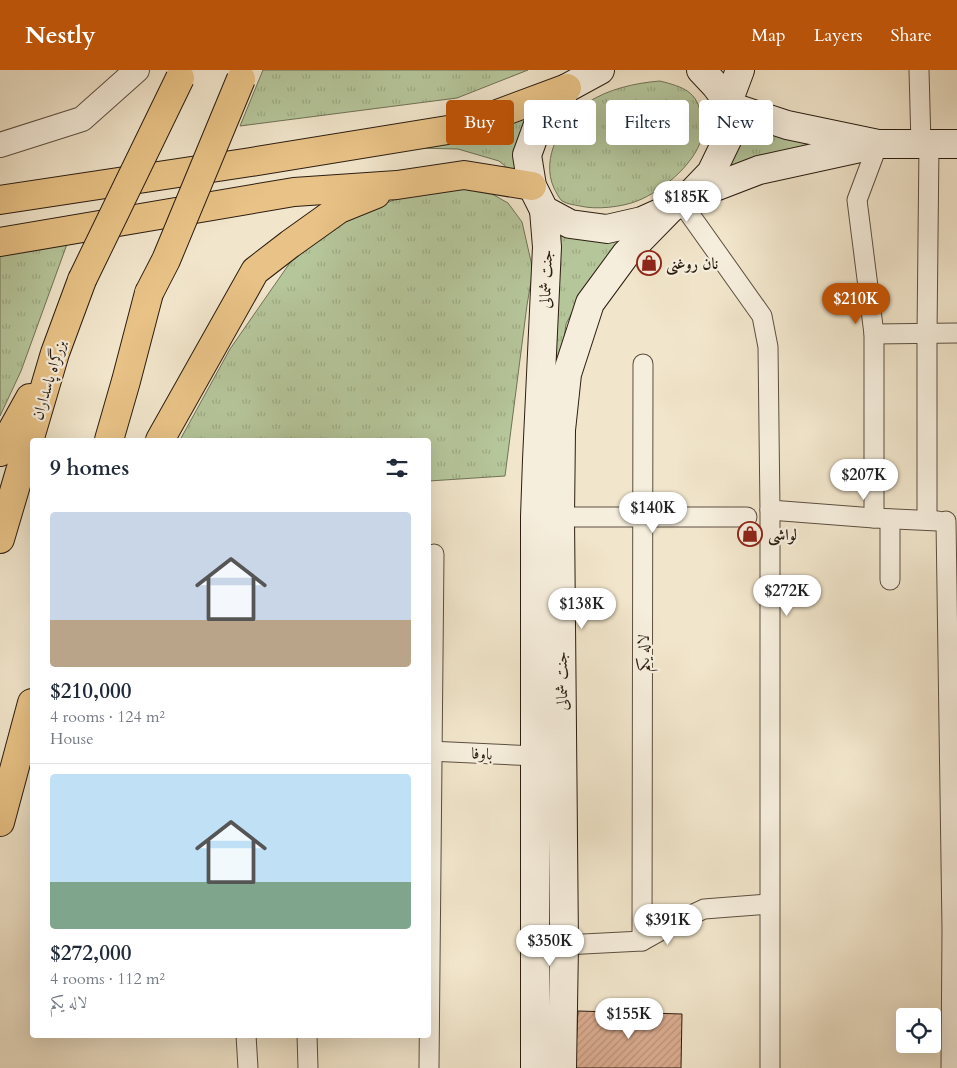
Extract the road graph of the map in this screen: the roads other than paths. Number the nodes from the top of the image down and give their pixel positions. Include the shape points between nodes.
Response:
1 (137, 70) edge
2 (600, 70) edge
3 (701, 70) edge
4 (740, 70) edge
5 (919, 70) edge
6 (182, 74) edge
7 (243, 74) edge
8 (568, 88) junction
9 (726, 100) edge
10 (730, 100) edge
11 (773, 120) edge
12 (878, 144) junction
13 (925, 144) junction
14 (957, 144) edge
15 (0, 145) edge
16 (725, 145) edge
17 (397, 185) junction
18 (538, 198) junction
19 (0, 200) edge
20 (680, 203) junction
21 (0, 242) edge
22 (957, 333) edge
23 (874, 334) junction
24 (927, 334) junction
25 (55, 353) junction
26 (643, 364) dead end
27 (110, 438) edge
28 (161, 438) edge
29 (0, 452) edge
30 (770, 510) junction
31 (560, 517) junction
32 (643, 517) junction
33 (747, 517) dead end
34 (882, 519) junction
35 (943, 521) edge
36 (0, 538) edge
37 (434, 554) dead end
38 (890, 580) dead end
39 (431, 702) edge
40 (30, 710) edge
41 (431, 751) edge
42 (536, 756) junction
43 (0, 822) edge
44 (769, 904) junction
45 (954, 929) edge
46 (642, 942) junction
47 (564, 945) junction
48 (535, 946) junction
49 (246, 1038) edge
50 (307, 1038) edge
51 (429, 1038) edge
52 (248, 1068) edge
53 (308, 1068) edge
54 (429, 1068) edge
55 (534, 1068) edge
56 (562, 1068) edge
57 (770, 1068) edge
58 (951, 1068) edge

1 - 15 street via 82,119
2 - 8 main road
3 - 9 main road
4 - 10 main road, جنت شمالی
5 - 13 street
6 - 25 highway, بزرگراه پاسداران, bridge via 82,280
7 - 27 highway, bridge via 166,260 149,293
8 - 18 main road, جنت شمالی via 539,122 527,156
8 - 19 highway via 460,128
11 - 12 main road
12 - 13 main road
12 - 20 main road via 759,170
12 - 23 street via 856,200
13 - 14 main road
13 - 24 street
16 - 20 main road, جنت شمالی via 711,173
17 - 18 highway via 464,175
17 - 21 highway via 294,192
17 - 28 highway via 339,209 255,272
18 - 20 main road via 570,224 607,229 642,221
18 - 42 main road, جنت شمالی via 548,247 535,517
20 - 30 street via 762,316 768,347
20 - 31 main road, جنت شمالی via 626,254 590,303 567,374 561,430
22 - 24 street
23 - 24 street
23 - 34 street
24 - 35 street
25 - 29 highway
25 - 36 highway, بزرگراه پاسداران
26 - 32 street, لاله یکم
30 - 34 street
30 - 44 street
31 - 32 street
31 - 47 main road, جنت شمالی
32 - 33 street
32 - 46 street, لاله یکم
34 - 35 street
34 - 38 street
35 - 45 street
37 - 39 street
40 - 43 highway
41 - 42 street, باوفا
42 - 48 main road, جنت شمالی
44 - 46 street via 704,909
44 - 57 street
45 - 58 street
46 - 47 street
47 - 48 main road
47 - 56 main road, جنت شمالی
48 - 55 main road, جنت شمالی
49 - 52 street
50 - 53 street
51 - 54 street

